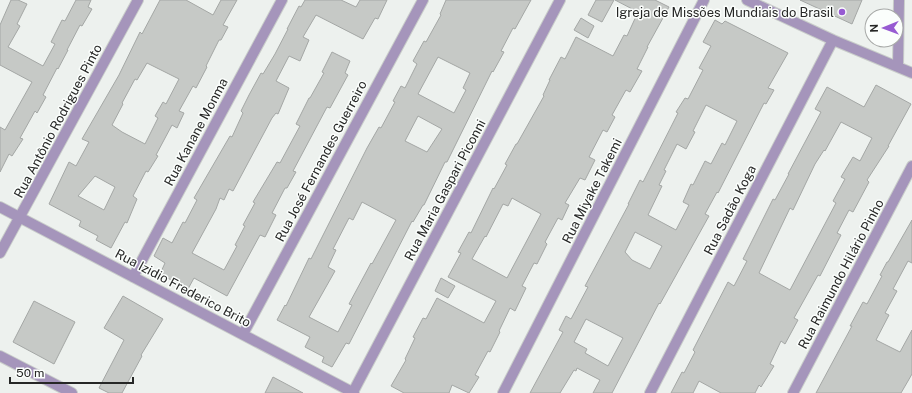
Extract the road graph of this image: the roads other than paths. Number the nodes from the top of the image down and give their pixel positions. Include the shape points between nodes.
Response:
1 (138, 0) edge
2 (282, 0) edge
3 (423, 0) edge
4 (560, 0) edge
5 (704, 0) edge
6 (747, 0) edge
7 (899, 0) edge
8 (769, 5) edge
9 (833, 40) junction
10 (898, 67) junction
11 (912, 73) edge
12 (912, 166) edge
13 (0, 207) edge
14 (20, 218) junction
15 (0, 253) edge
16 (133, 276) junction
17 (243, 334) junction
18 (0, 356) edge
19 (72, 393) edge
20 (354, 393) edge
21 (503, 393) edge
22 (650, 393) edge
23 (793, 393) edge

1 - 14 street, Rua Antônio Rodrigues Pinto
2 - 16 street, Rua Kanane Monma
3 - 17 street, Rua José Fernandes Guerreiro
4 - 20 street, Rua Maria Gaspari Piconni
5 - 21 street, Rua Miyake Takemi
6 - 8 street
7 - 10 street
8 - 9 street
9 - 10 street
9 - 22 street, Rua Sadão Koga
10 - 11 street
12 - 23 street, Rua Raimundo Hilário Pinho
13 - 14 street, Rua Izidio Frederico Brito
14 - 15 street, Rua Antônio Rodrigues Pinto
14 - 16 street, Rua Izidio Frederico Brito
16 - 17 street, Rua Izidio Frederico Brito
17 - 20 street, Rua Izidio Frederico Brito
18 - 19 street

